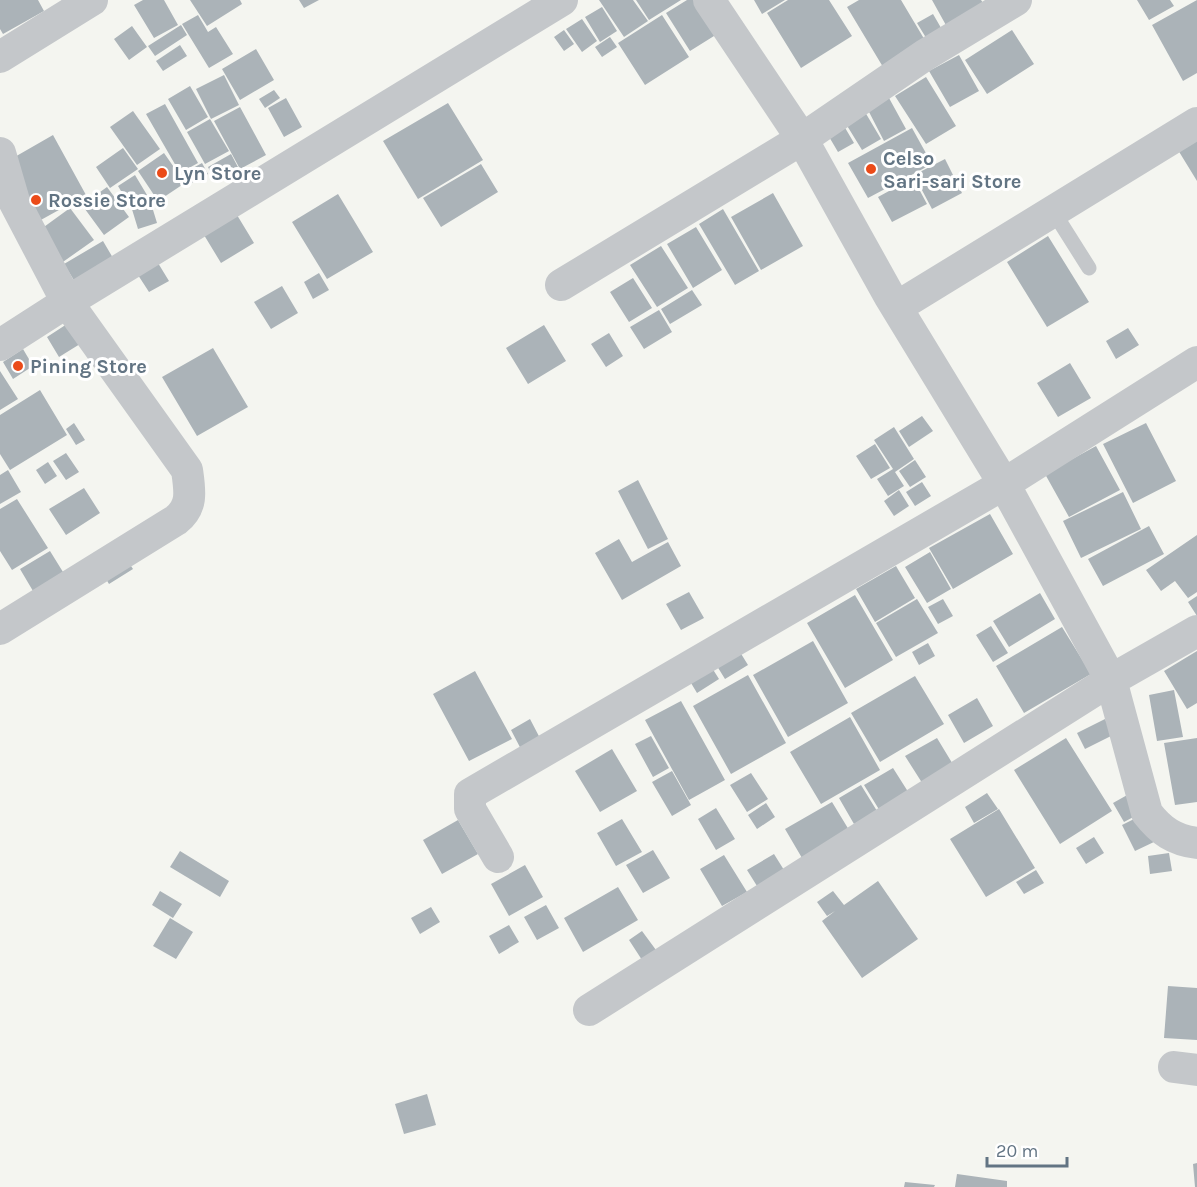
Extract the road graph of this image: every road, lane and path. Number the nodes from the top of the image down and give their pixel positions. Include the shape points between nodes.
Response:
1 (92, 0) edge
2 (562, 0) edge
3 (709, 0) edge
4 (1016, 0) edge
5 (0, 57) edge
6 (1197, 123) edge
7 (802, 139) junction
8 (0, 153) edge
9 (1053, 211) junction
10 (1089, 268) dead end
11 (561, 285) dead end
12 (67, 302) junction
13 (897, 307) junction
14 (0, 345) edge
15 (1197, 362) edge
16 (1004, 484) junction
17 (0, 629) edge
18 (1197, 631) edge
19 (1111, 680) junction
20 (1197, 843) edge
21 (498, 857) dead end
22 (589, 1010) dead end

1 - 5 street
2 - 12 street
3 - 7 street
4 - 7 street via 925,55
6 - 9 street
7 - 11 street
7 - 13 street
8 - 12 street via 14,201
9 - 10 lane
9 - 13 street
12 - 14 street
12 - 17 street via 187,470 190,494 186,512 176,520
13 - 16 street
15 - 16 street
16 - 19 street
16 - 21 street via 470,794 470,809
18 - 19 street
19 - 20 street via 1147,813 1161,830 1181,841
19 - 22 street

